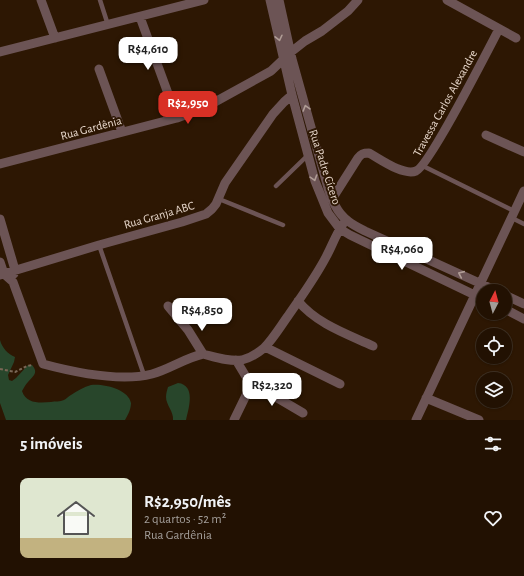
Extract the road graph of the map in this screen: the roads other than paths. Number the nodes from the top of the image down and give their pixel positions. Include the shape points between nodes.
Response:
1 (41, 0) edge
2 (100, 0) edge
3 (204, 0) edge
4 (270, 0) edge
5 (280, 0) edge
6 (358, 0) edge
7 (447, 0) edge
8 (460, 3) edge
9 (174, 4) edge
10 (140, 17) junction
11 (108, 25) junction
12 (499, 29) junction
13 (55, 38) junction
14 (516, 38) dead end
15 (0, 52) edge
16 (287, 55) junction
17 (99, 69) dead end
18 (292, 95) junction
19 (177, 118) junction
20 (122, 132) junction
21 (486, 134) dead end
22 (524, 152) edge
23 (307, 156) junction
24 (0, 164) edge
25 (423, 166) junction
26 (276, 186) dead end
27 (524, 191) edge
28 (219, 198) junction
29 (332, 199) junction
30 (513, 214) junction
31 (0, 219) edge
32 (347, 220) junction
33 (283, 224) dead end
34 (524, 224) edge
35 (340, 229) junction
36 (99, 244) junction
37 (0, 262) edge
38 (15, 270) junction
39 (2, 274) edge
40 (13, 282) junction
41 (480, 283) joint
42 (476, 296) edge
43 (512, 298) edge
44 (298, 301) junction
45 (476, 303) edge
46 (524, 304) edge
47 (168, 306) dead end
48 (512, 313) edge
49 (524, 319) edge
50 (373, 346) dead end
51 (265, 347) junction
52 (203, 354) junction
53 (236, 360) junction
54 (144, 376) junction
55 (252, 383) junction
56 (340, 384) dead end
57 (426, 398) junction
58 (303, 413) dead end
59 (234, 420) edge
60 (416, 420) edge
61 (479, 420) edge

1 - 13 street
2 - 11 lane
3 - 9 street
4 -> 16 street, Rua Padre Cícero
5 - 16 street, Rua Padre Cícero
6 - 16 street, Rua Gardênia via 336,21
7 - 8 street
8 - 12 street
9 - 10 street
10 - 11 street
10 - 19 street
11 - 13 street
12 - 14 street
12 - 25 street, Travessa Carlos Alexandre
13 - 15 street
16 - 18 street, Rua Padre Cícero
16 - 19 street, Rua Gardênia via 271,71 217,102
29 -> 16 street, Rua Padre Cícero via 301,91
17 - 20 street
18 - 23 street, Rua Padre Cícero
18 - 28 street, Rua Granja ABC via 273,114 227,180
19 - 20 street, Rua Gardênia
20 - 24 street, Rua Gardênia
21 - 22 street
23 - 26 lane
23 -> 35 street, Rua Padre Cícero via 323,203
25 - 29 street, Travessa Carlos Alexandre via 417,171 409,172 369,153 361,154
25 - 30 lane
27 - 30 street
28 - 33 lane
28 - 36 street, Rua Granja ABC via 206,214
29 - 32 street, Rua Padre Cícero
30 - 34 lane
30 - 41 street
31 - 38 street
32 - 35 street
41 -> 32 street, Rua Padre Cícero via 365,231
35 - 42 street, Rua Padre Cícero
35 - 44 street via 326,257
36 - 38 street, Rua Granja ABC
36 - 54 lane
37 - 39 street
38 - 39 street, Rua Granja ABC
38 - 40 street
39 - 40 street
40 - 54 street via 43,364 103,376
43 - 46 street
44 - 50 street via 320,321
44 - 51 street
45 - 57 street
47 - 52 street via 188,330
48 - 49 street
51 - 53 street via 252,356
51 - 56 street
52 - 53 street
52 - 54 street
53 - 55 street
55 - 58 street
55 - 59 street
57 - 60 street
57 - 61 street

